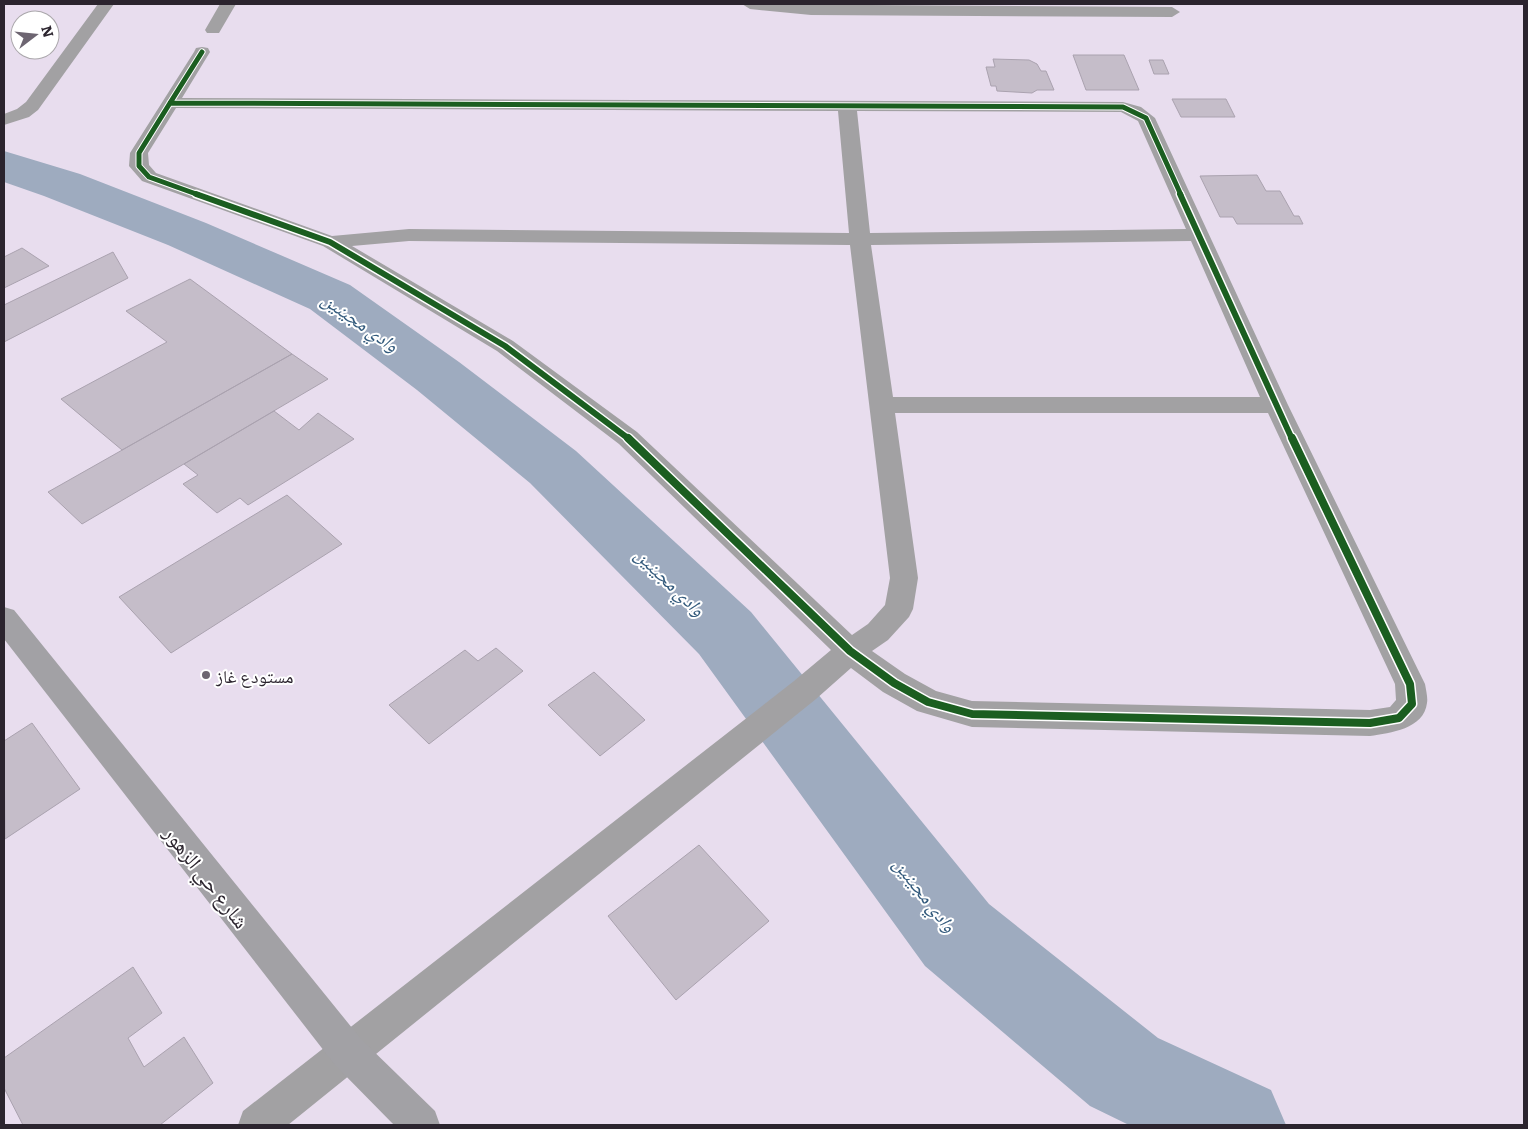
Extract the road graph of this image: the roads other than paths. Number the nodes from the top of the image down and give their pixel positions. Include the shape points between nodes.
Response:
1 (106, 4) edge
2 (228, 4) edge
3 (750, 4) edge
4 (1172, 12) dead end
5 (170, 103) junction
6 (846, 106) junction
7 (4, 120) edge
8 (1199, 235) junction
9 (860, 240) junction
10 (330, 242) junction
11 (883, 405) junction
12 (1276, 405) junction
13 (4, 618) edge
14 (850, 651) junction
15 (348, 1052) junction
16 (257, 1125) edge
17 (421, 1125) edge

1 - 7 street via 32,106
2 - 5 street
3 - 4 street via 811,10
5 - 6 street
5 - 10 street via 139,153 139,166 150,178
6 - 8 street via 1122,107 1135,111 1146,118
6 - 9 street
8 - 9 street
8 - 12 street
9 - 10 street via 409,235
9 - 11 street
10 - 14 street via 505,346 628,438
11 - 12 street
11 - 14 street via 904,578 899,609 878,632
12 - 14 street via 1410,684 1412,704 1399,718 1370,724 972,714 928,702 894,683
13 - 15 street, شارع حي الزهور
14 - 15 street
15 - 16 street
15 - 17 street, شارع حي الزهور

